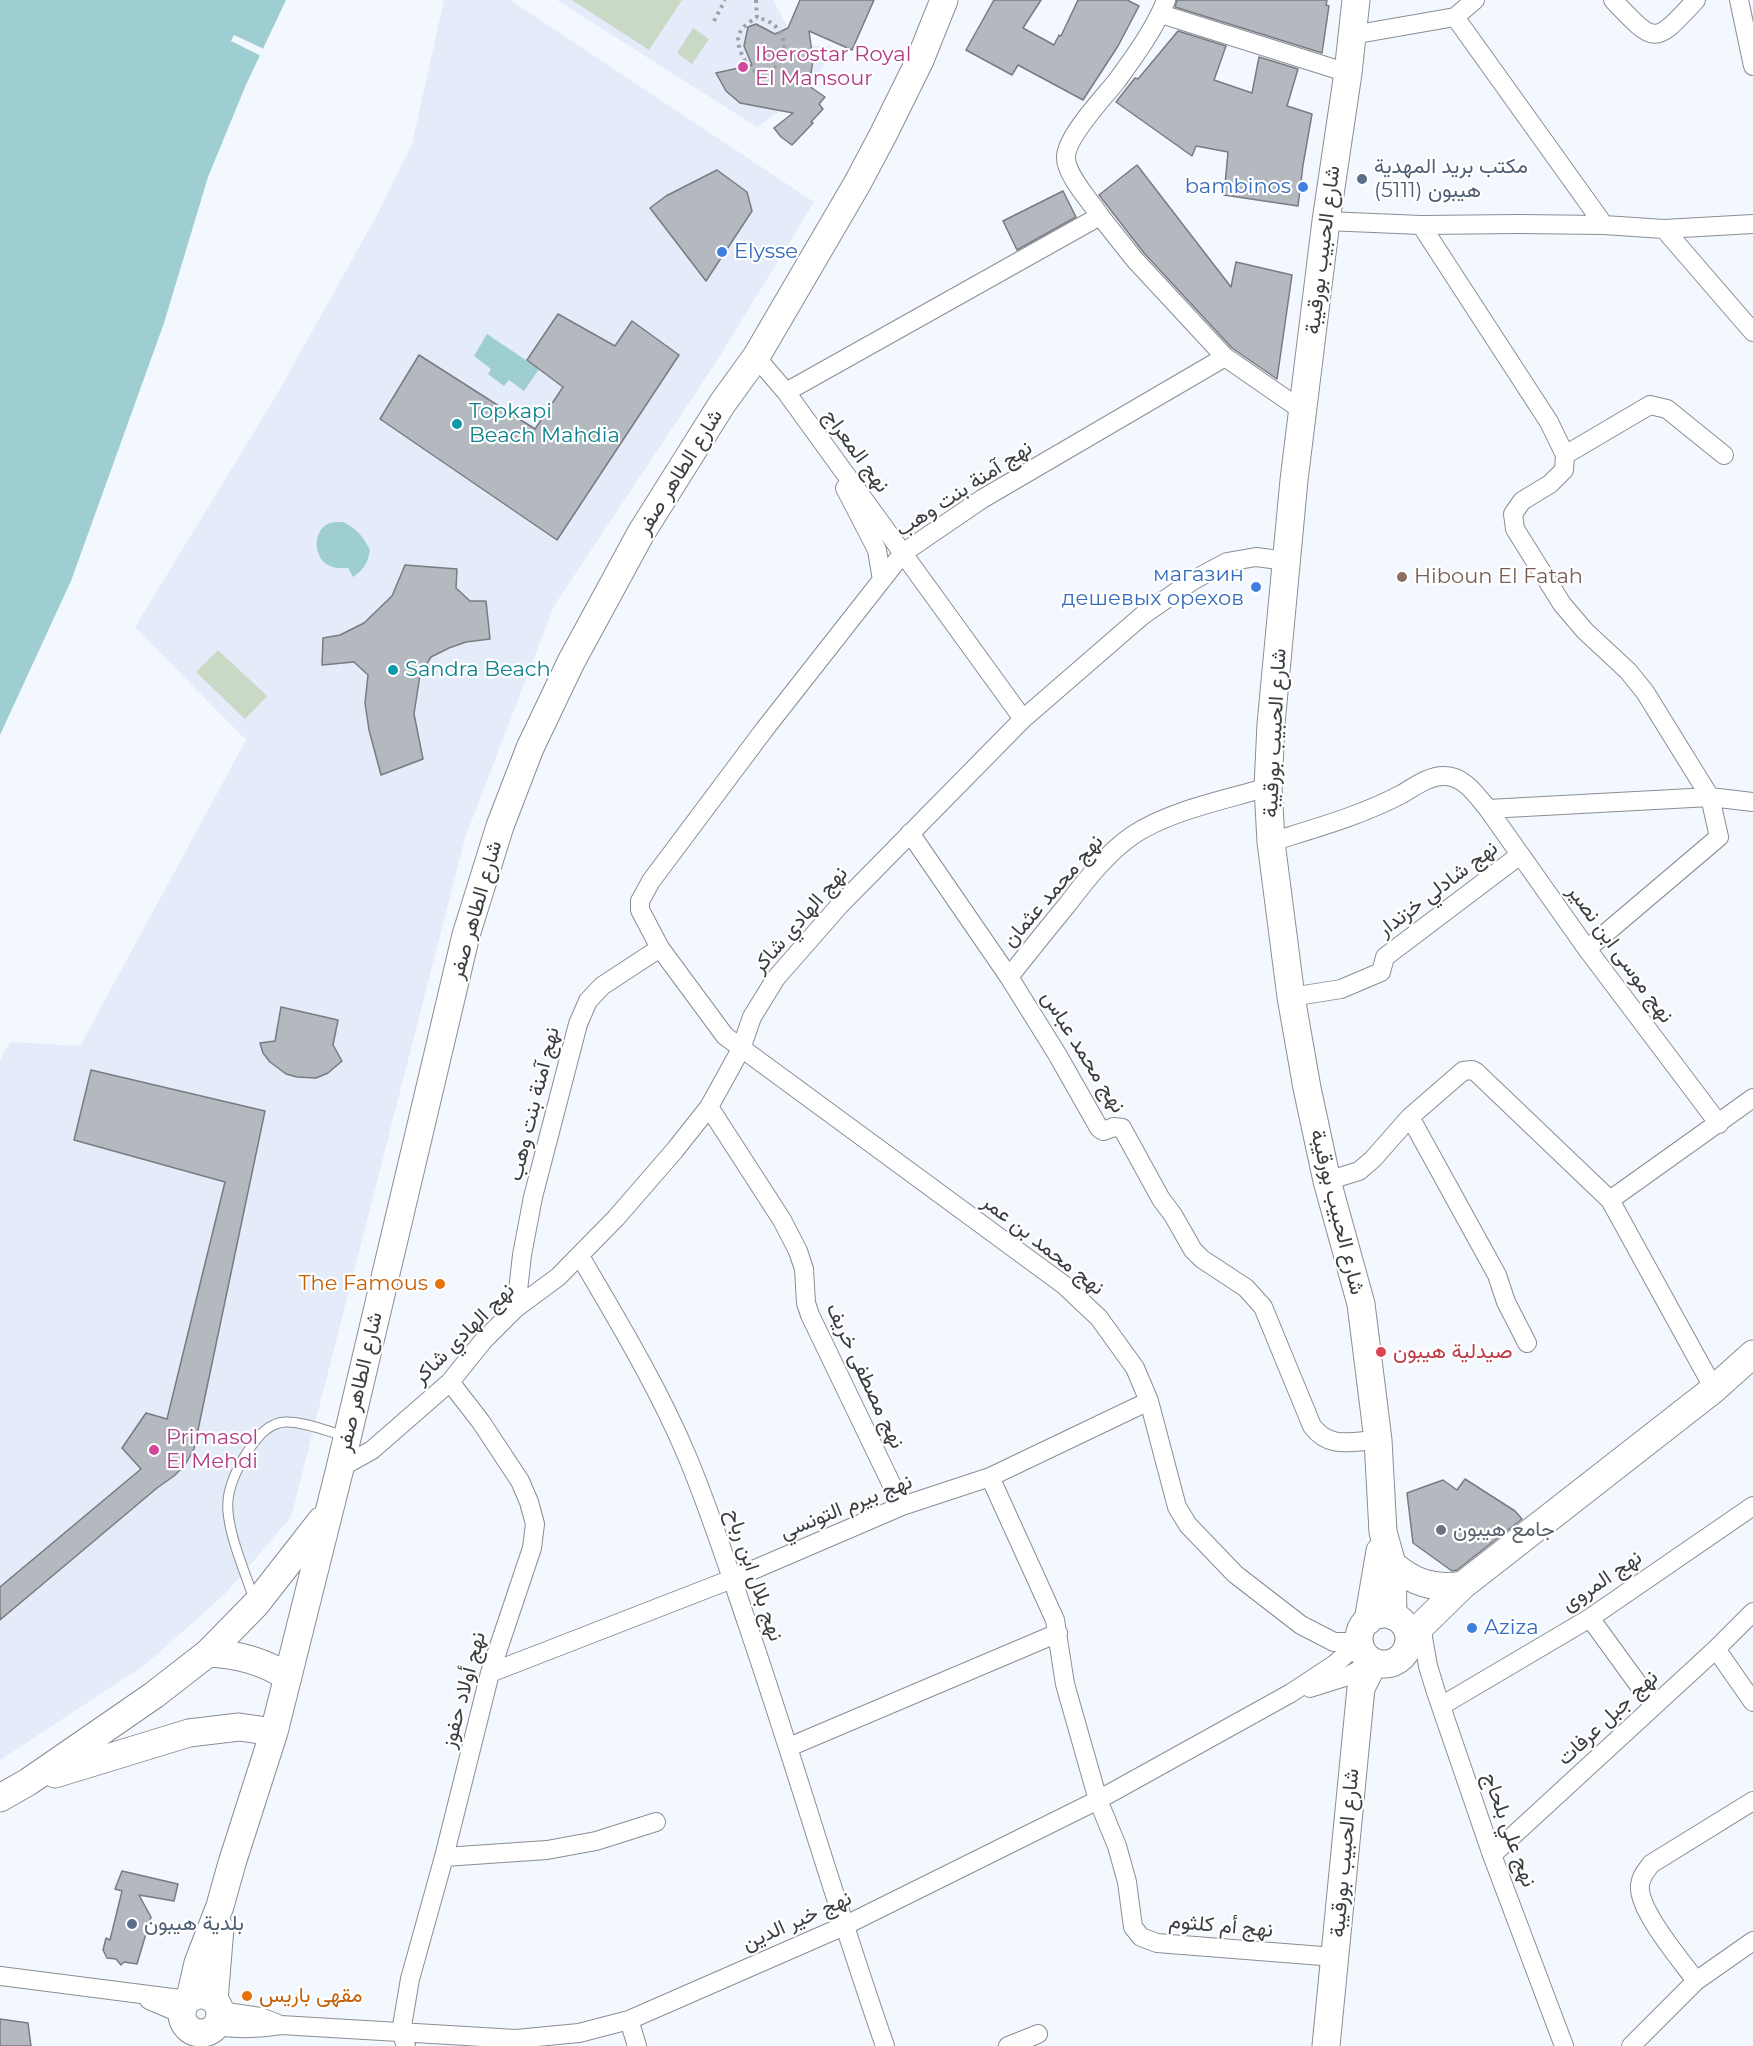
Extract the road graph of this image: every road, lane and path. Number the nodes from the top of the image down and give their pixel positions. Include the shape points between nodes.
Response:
1 (725, 0) edge
2 (756, 0) edge
3 (944, 0) edge
4 (1356, 0) edge
5 (1475, 0) edge
6 (1613, 0) edge
7 (1696, 0) edge
8 (1739, 0) edge
9 (1163, 7) edge
10 (1455, 17) junction
11 (757, 18) junction
12 (714, 21) dead end
13 (1352, 35) junction
14 (1753, 66) edge
15 (1348, 73) junction
16 (1101, 216) junction
17 (1326, 221) junction
18 (1753, 224) edge
19 (1420, 225) junction
20 (1604, 225) junction
21 (1664, 229) junction
22 (1753, 332) edge
23 (756, 357) junction
24 (1225, 357) junction
25 (786, 392) junction
26 (1303, 411) junction
27 (814, 430) junction
28 (1724, 454) dead end
29 (1565, 455) junction
30 (903, 554) junction
31 (1287, 561) junction
32 (882, 580) junction
33 (1023, 719) junction
34 (1268, 787) junction
35 (1710, 797) junction
36 (1751, 806) edge
37 (1488, 809) junction
38 (910, 833) junction
39 (1271, 842) junction
40 (1520, 855) junction
41 (640, 910) joint
42 (660, 948) junction
43 (1587, 949) junction
44 (1009, 977) junction
45 (1291, 998) junction
46 (741, 1049) junction
47 (1753, 1098) edge
48 (709, 1107) junction
49 (1410, 1118) junction
50 (1719, 1124) junction
51 (1327, 1181) junction
52 (1610, 1200) junction
53 (580, 1256) junction
54 (516, 1308) junction
55 (1527, 1343) dead end
56 (1753, 1354) edge
57 (450, 1382) junction
58 (1714, 1389) junction
59 (1149, 1401) junction
60 (347, 1437) junction
61 (1378, 1440) junction
62 (340, 1468) junction
63 (990, 1476) junction
64 (902, 1506) junction
65 (1753, 1506) edge
66 (327, 1514) junction
67 (1383, 1532) junction
68 (1392, 1564) junction
69 (732, 1579) junction
70 (1463, 1585) junction
71 (256, 1604) junction
72 (1753, 1612) edge
73 (1590, 1618) junction
74 (1301, 1625) junction
75 (1058, 1633) junction
76 (1387, 1636) junction
77 (1716, 1649) junction
78 (208, 1653) junction
79 (490, 1673) junction
80 (1348, 1676) junction
81 (288, 1677) junction
82 (1753, 1702) edge
83 (1441, 1706) junction
84 (1654, 1706) junction
85 (274, 1732) junction
86 (789, 1747) junction
87 (28, 1782) junction
88 (0, 1798) edge
89 (1098, 1800) junction
90 (1753, 1801) edge
91 (656, 1822) dead end
92 (1492, 1855) junction
93 (444, 1857) junction
94 (843, 1926) junction
95 (1753, 1941) edge
96 (1335, 1957) junction
97 (0, 1976) edge
98 (1696, 1981) junction
99 (200, 2019) edge
100 (629, 2020) junction
101 (1038, 2034) dead end
102 (403, 2039) edge
103 (637, 2046) edge
104 (885, 2046) edge
105 (1008, 2046) edge
106 (1326, 2046) edge
107 (1564, 2046) edge
108 (1631, 2046) edge

1 - 12 path
2 - 11 path
3 - 23 main road, شارع الطاهر صفر via 884,135
4 - 13 main road, شارع الحبيب بورقيبة
5 - 10 street
6 - 7 street via 1647,33 1658,35 1669,29
8 - 14 street
9 - 15 street
9 - 16 street via 1122,72 1084,121 1065,157 1068,170
10 - 13 street
10 - 20 street
11 - 11 path via 747,23 738,37 738,47 750,70 757,72 781,62 785,52 776,26
13 - 15 main road, شارع الحبيب بورقيبة
15 - 17 main road, شارع الحبيب بورقيبة
16 - 24 street via 1134,260
16 - 25 street
17 - 19 street
17 - 26 main road, شارع الحبيب بورقيبة
18 - 21 street
19 - 20 street
19 - 29 street via 1549,422
20 - 21 street
21 - 22 street
23 - 25 street, نهج المعراج
23 - 60 main road, شارع الطاهر صفر via 641,533 571,662 530,748 500,826 466,935
24 - 26 street
24 - 30 street, نهج آمنة بنت وهب via 982,499
25 - 27 street, نهج المعراج
26 - 31 main road, شارع الحبيب بورقيبة
27 - 30 street, نهج المعراج
27 - 32 street via 877,550
28 - 29 street via 1667,409 1650,405
29 - 35 street via 1564,470 1522,501 1513,514 1515,530 1562,604 1645,692
30 - 32 street, نهج آمنة بنت وهب
30 - 33 street, نهج المعراج
31 - 33 street, نهج الهادي شاكر via 1256,557 1227,562 1192,581 1143,615
31 - 34 main road, شارع الحبيب بورقيبة
32 - 41 street, نهج آمنة بنت وهب via 651,881 640,901
33 - 38 street, نهج الهادي شاكر
34 - 39 main road, شارع الحبيب بورقيبة
34 - 44 street, نهج محمد عثمان via 1196,808 1133,835 1087,878
35 - 36 street
35 - 37 street
35 - 43 street via 1719,837
37 - 39 street, نهج موسى ابن نصير via 1462,781 1444,776 1425,781 1343,820
37 - 40 street, نهج موسى ابن نصير
38 - 44 street, نهج محمد عباس
38 - 46 street, نهج الهادي شاكر via 776,978 752,1017
39 - 45 main road, شارع الحبيب بورقيبة
40 - 43 street, نهج موسى ابن نصير
40 - 45 street, نهج شادلي خزندار via 1385,957 1381,972 1341,989
41 - 42 street, نهج محمد بن عمر
42 - 46 street, نهج محمد بن عمر via 725,1036
42 - 54 street, نهج آمنة بنت وهب via 603,986 588,1000 578,1024 533,1197
43 - 50 street, نهج موسى ابن نصير
44 - 61 street, نهج محمد عباس via 1099,1128 1122,1128 1193,1250 1246,1288 1263,1307 1318,1434 1333,1442
45 - 51 main road, شارع الحبيب بورقيبة
46 - 48 street, نهج الهادي شاكر
46 - 59 street, نهج محمد بن عمر via 1064,1285 1099,1318 1121,1346 1136,1368
47 - 50 street
48 - 53 street, نهج الهادي شاكر
48 - 64 street, نهج مصطفى خريف via 798,1251 810,1315
49 - 51 street via 1359,1171
49 - 52 street via 1463,1071 1472,1070
49 - 55 street via 1497,1275
50 - 52 street
51 - 61 main road, شارع الحبيب بورقيبة via 1361,1304
52 - 58 street
53 - 54 street, نهج الهادي شاكر
53 - 69 street, نهج بلال ابن رباح via 686,1454
54 - 57 street, نهج الهادي شاكر
56 - 58 main road
57 - 62 street, نهج الهادي شاكر via 372,1450
57 - 79 street, نهج أولاد حفوز via 520,1481 535,1524 532,1548
58 - 70 main road
59 - 63 street, نهج بيرم التونسي
59 - 74 street, نهج محمد بن عمر via 1177,1507 1188,1525 1235,1574
60 - 62 main road, شارع الطاهر صفر
60 - 71 lane via 285,1422 266,1429 242,1459 228,1501 230,1520
61 - 67 main road, شارع الحبيب بورقيبة
62 - 66 main road, شارع الطاهر صفر
63 - 64 street, نهج بيرم التونسي
63 - 75 street, نهج أم كلثوم
64 - 69 street, نهج بيرم التونسي
65 - 73 street, نهج المروى
66 - 71 main road
66 - 81 main road, شارع الطاهر صفر
67 - 68 main road, شارع الحبيب بورقيبة
67 - 76 main road, شارع الحبيب بورقيبة
68 - 70 main road via 1425,1584
68 - 76 main road, شارع الحبيب بورقيبة
69 - 79 street, نهج بيرم التونسي
69 - 86 street, نهج بلال ابن رباح
70 - 76 main road
71 - 78 main road
72 - 77 street, نهج جبل عرفات
73 - 83 street, نهج المروى
73 - 84 street
74 - 76 street, نهج محمد بن عمر via 1334,1642
74 - 80 street
75 - 86 street
75 - 89 street, نهج أم كلثوم via 1065,1684
76 - 80 main road, شارع الحبيب بورقيبة
76 - 80 street, نهج خير الدين
76 - 83 street, نهج علي بلحاج via 1428,1666
77 - 82 street
77 - 84 street, نهج جبل عرفات
78 - 81 main road via 250,1659
78 - 87 main road
79 - 93 street, نهج أولاد حفوز
80 - 89 street, نهج خير الدين via 1291,1694
80 - 96 main road, شارع الحبيب بورقيبة
81 - 85 main road, شارع الطاهر صفر
83 - 92 street, نهج علي بلحاج
84 - 92 street, نهج جبل عرفات
85 - 87 main road via 239,1727 189,1733
85 - 99 main road, شارع الطاهر صفر via 220,1906 198,1963
86 - 94 street, نهج بلال ابن رباح
87 - 88 main road
89 - 94 street, نهج خير الدين
89 - 96 street, نهج أم كلثوم via 1127,1882 1133,1927 1141,1936 1157,1943
90 - 98 street via 1651,1864 1642,1874 1640,1887 1648,1914
91 - 93 street via 596,1841 547,1850
92 - 107 street, نهج علي بلحاج
93 - 102 street, نهج أولاد حفوز via 411,1979
94 - 100 street, نهج خير الدين
94 - 104 street, نهج بلال ابن رباح
95 - 98 street
96 - 106 main road, شارع الحبيب بورقيبة
97 - 99 street, نهج خير الدين via 131,1992
98 - 108 street
99 - 102 street, نهج خير الدين via 233,2029 281,2025
100 - 102 street, نهج خير الدين via 579,2033 516,2039
100 - 103 street
101 - 105 street

